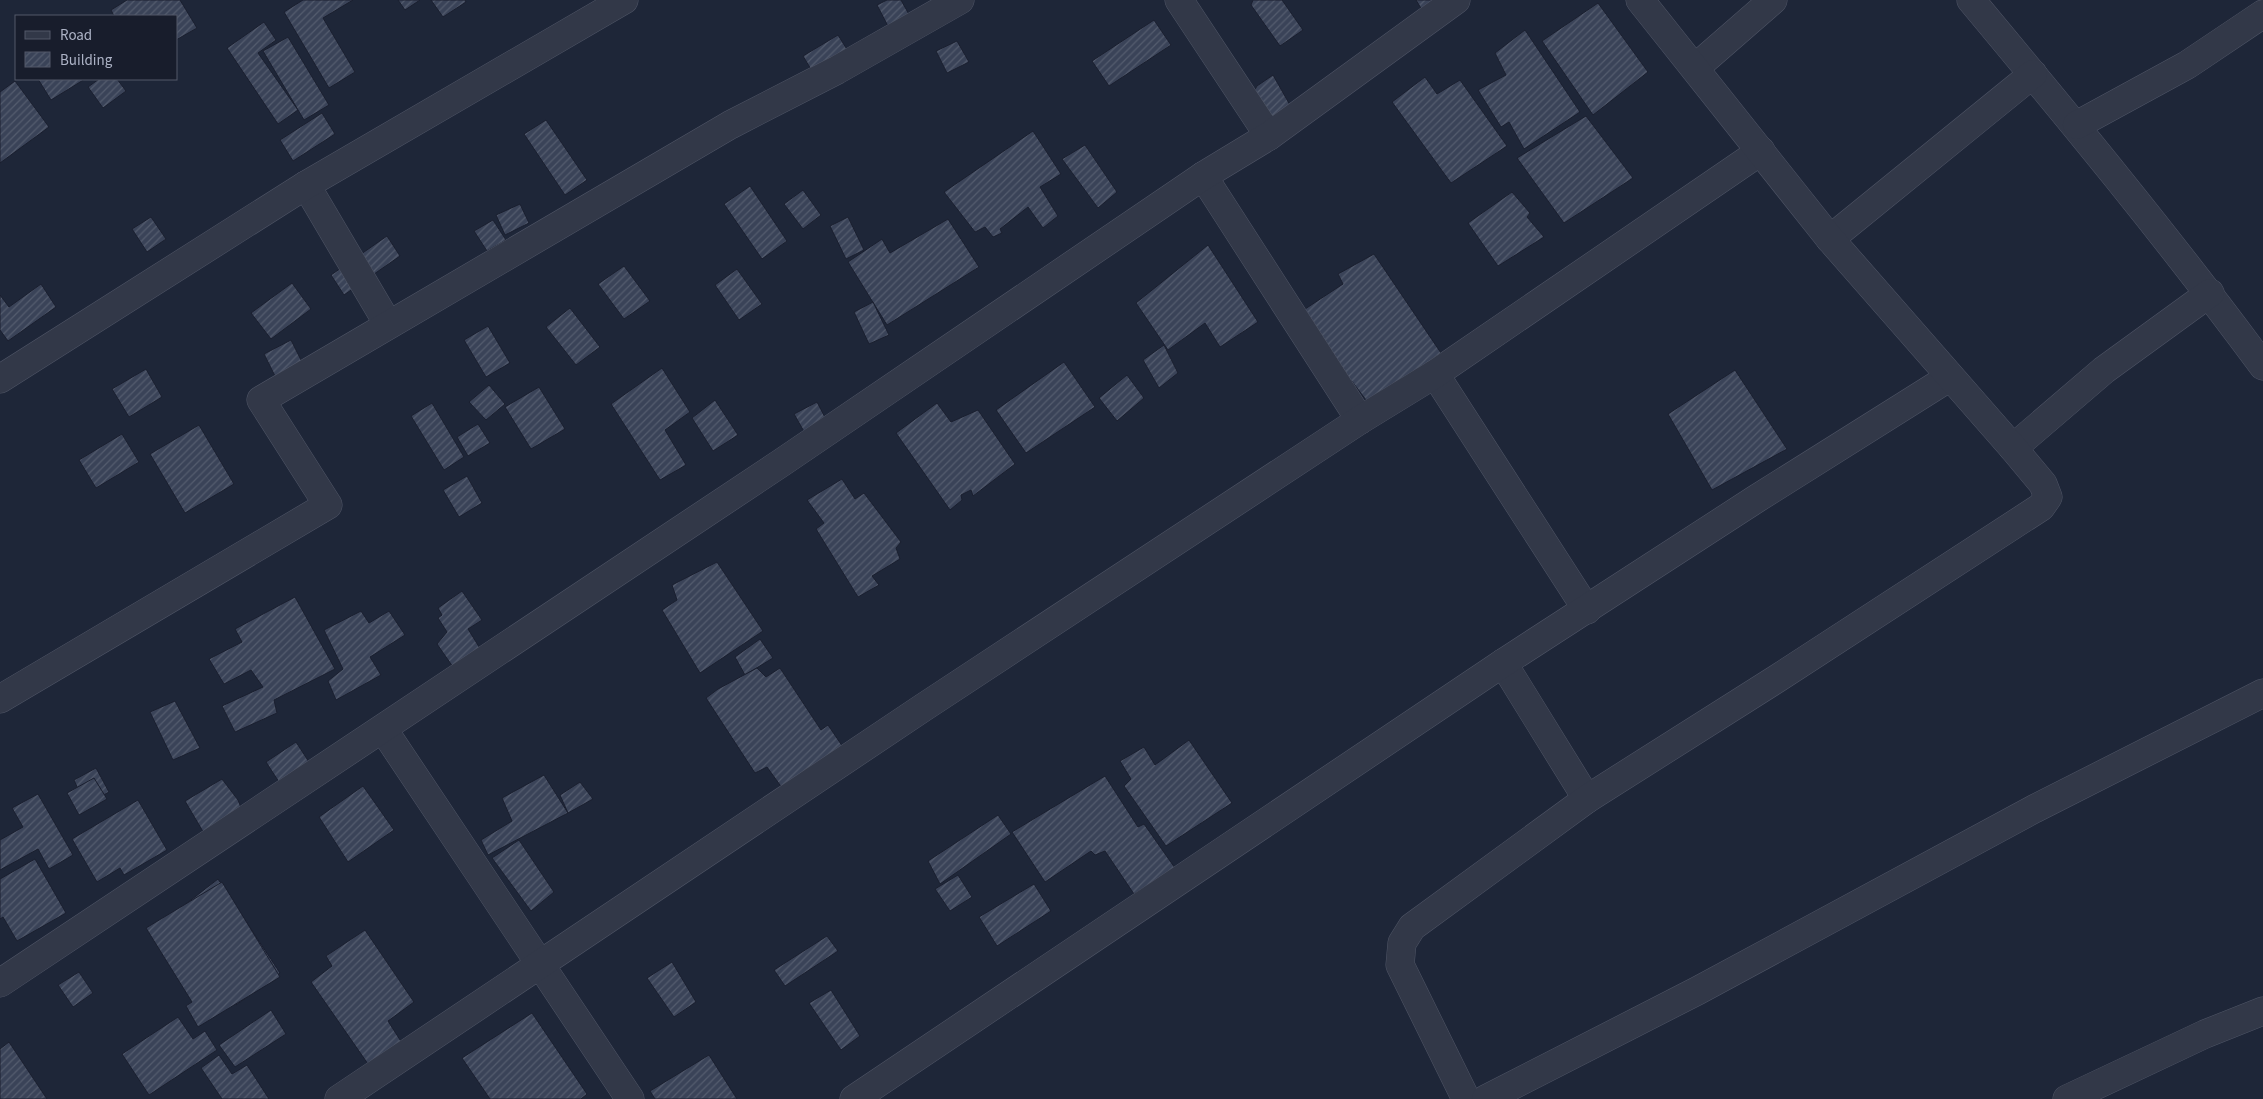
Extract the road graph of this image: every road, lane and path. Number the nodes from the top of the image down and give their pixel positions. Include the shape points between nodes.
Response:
1 (624, 0) edge
2 (960, 0) edge
3 (1179, 0) edge
4 (1456, 0) edge
5 (1640, 0) edge
6 (1773, 0) edge
7 (1971, 0) edge
8 (2263, 14) edge
9 (1695, 68) junction
10 (2033, 74) junction
11 (2077, 125) junction
12 (1269, 136) junction
13 (1761, 151) junction
14 (1203, 176) junction
15 (306, 185) junction
16 (1830, 239) junction
17 (2210, 293) junction
18 (388, 324) junction
19 (2263, 366) edge
20 (1435, 374) junction
21 (1950, 377) junction
22 (0, 380) edge
23 (1360, 420) junction
24 (2013, 448) junction
25 (1587, 610) junction
26 (1503, 663) junction
27 (2263, 693) edge
28 (0, 699) edge
29 (383, 730) junction
30 (1587, 799) junction
31 (541, 965) junction
32 (0, 984) edge
33 (2263, 1011) edge
34 (1465, 1097) edge
35 (339, 1099) edge
36 (630, 1099) edge
37 (854, 1099) edge
38 (2067, 1099) edge

1 - 15 street
2 - 18 street via 837,70 730,125
3 - 12 street
4 - 12 street
5 - 9 street
6 - 9 street
7 - 10 street
8 - 11 street via 2187,64
9 - 13 street
10 - 11 street
10 - 16 street
11 - 17 street
12 - 14 street
13 - 16 street
13 - 20 street
14 - 23 street
14 - 29 street
15 - 18 street
15 - 22 street
16 - 21 street
17 - 19 street
17 - 24 street via 2104,370
18 - 28 street via 261,400 328,504
20 - 23 street
20 - 25 street
21 - 24 street
21 - 25 street
23 - 31 street via 924,707
24 - 30 street via 2043,484 2048,497 2040,507
25 - 26 street
26 - 30 street
26 - 37 street
27 - 34 street via 2034,809 1723,977
29 - 31 street
29 - 32 street
30 - 34 street via 1412,927 1402,943 1400,965
31 - 35 street
31 - 36 street
33 - 38 street via 2205,1034

